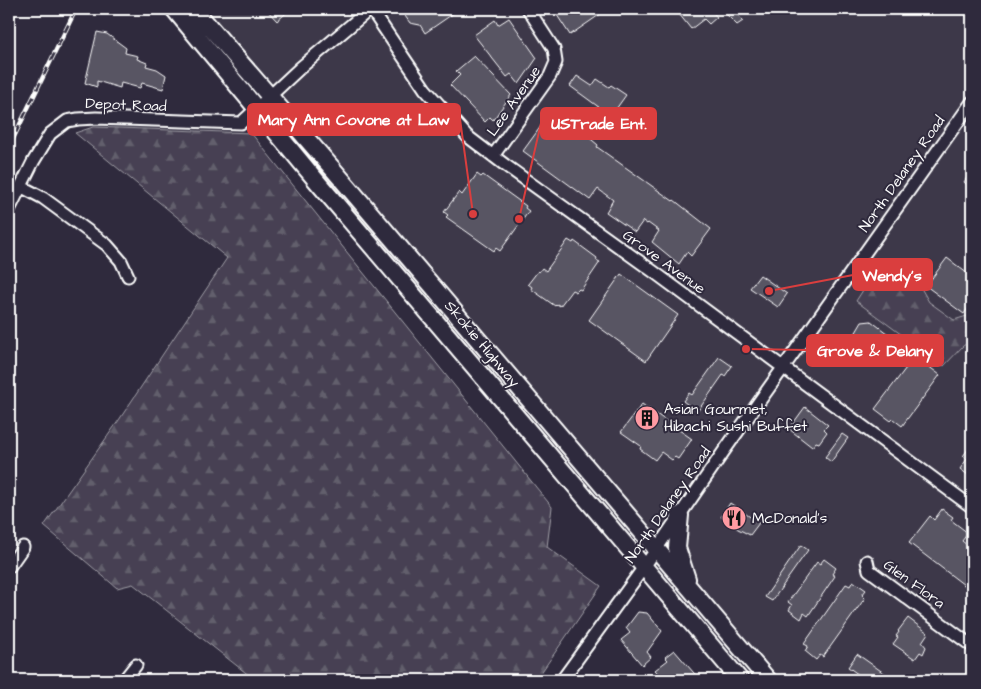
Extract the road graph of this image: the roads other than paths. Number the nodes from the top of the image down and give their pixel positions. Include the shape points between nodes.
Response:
1 (174, 9) edge
2 (194, 9) edge
3 (370, 9) edge
4 (528, 9) edge
5 (270, 96) junction
6 (972, 102) edge
7 (257, 109) junction
8 (493, 156) junction
9 (22, 187) junction
10 (9, 210) edge
11 (128, 276) dead end
12 (784, 367) junction
13 (972, 507) edge
14 (680, 515) junction
15 (23, 547) dead end
16 (656, 549) junction
17 (868, 561) dead end
18 (9, 567) edge
19 (644, 567) junction
20 (690, 589) junction
21 (972, 646) edge
22 (136, 665) dead end
23 (124, 680) edge
24 (562, 680) edge
25 (740, 680) edge
26 (768, 680) edge

1 - 7 highway, Skokie Highway
2 - 5 highway, Skokie Highway
3 - 5 street, Depot Road
3 - 8 street, Grove Avenue via 437,103 467,136
4 - 8 street, Lee Avenue via 554,49 556,62 550,76
5 - 7 street, Depot Road
5 - 16 highway, Skokie Highway
6 - 12 street, North Delaney Road
7 - 9 street, Depot Road via 241,124 96,118 67,121 45,140
7 - 19 highway, Skokie Highway
8 - 12 street, Grove Avenue
9 - 10 street, Depot Road
9 - 11 street via 43,198 107,245 122,261
12 - 13 street, Grove Avenue
12 - 14 street, North Delaney Road
14 - 16 street, North Delaney Road
14 - 20 highway via 677,548
15 - 18 street
16 - 19 street, North Delaney Road
16 - 20 highway, Skokie Highway
17 - 21 street, Glen Flora via 869,570
19 - 24 street, North Delaney Road
19 - 25 highway, Skokie Highway
20 - 26 highway, Skokie Highway
22 - 23 street

